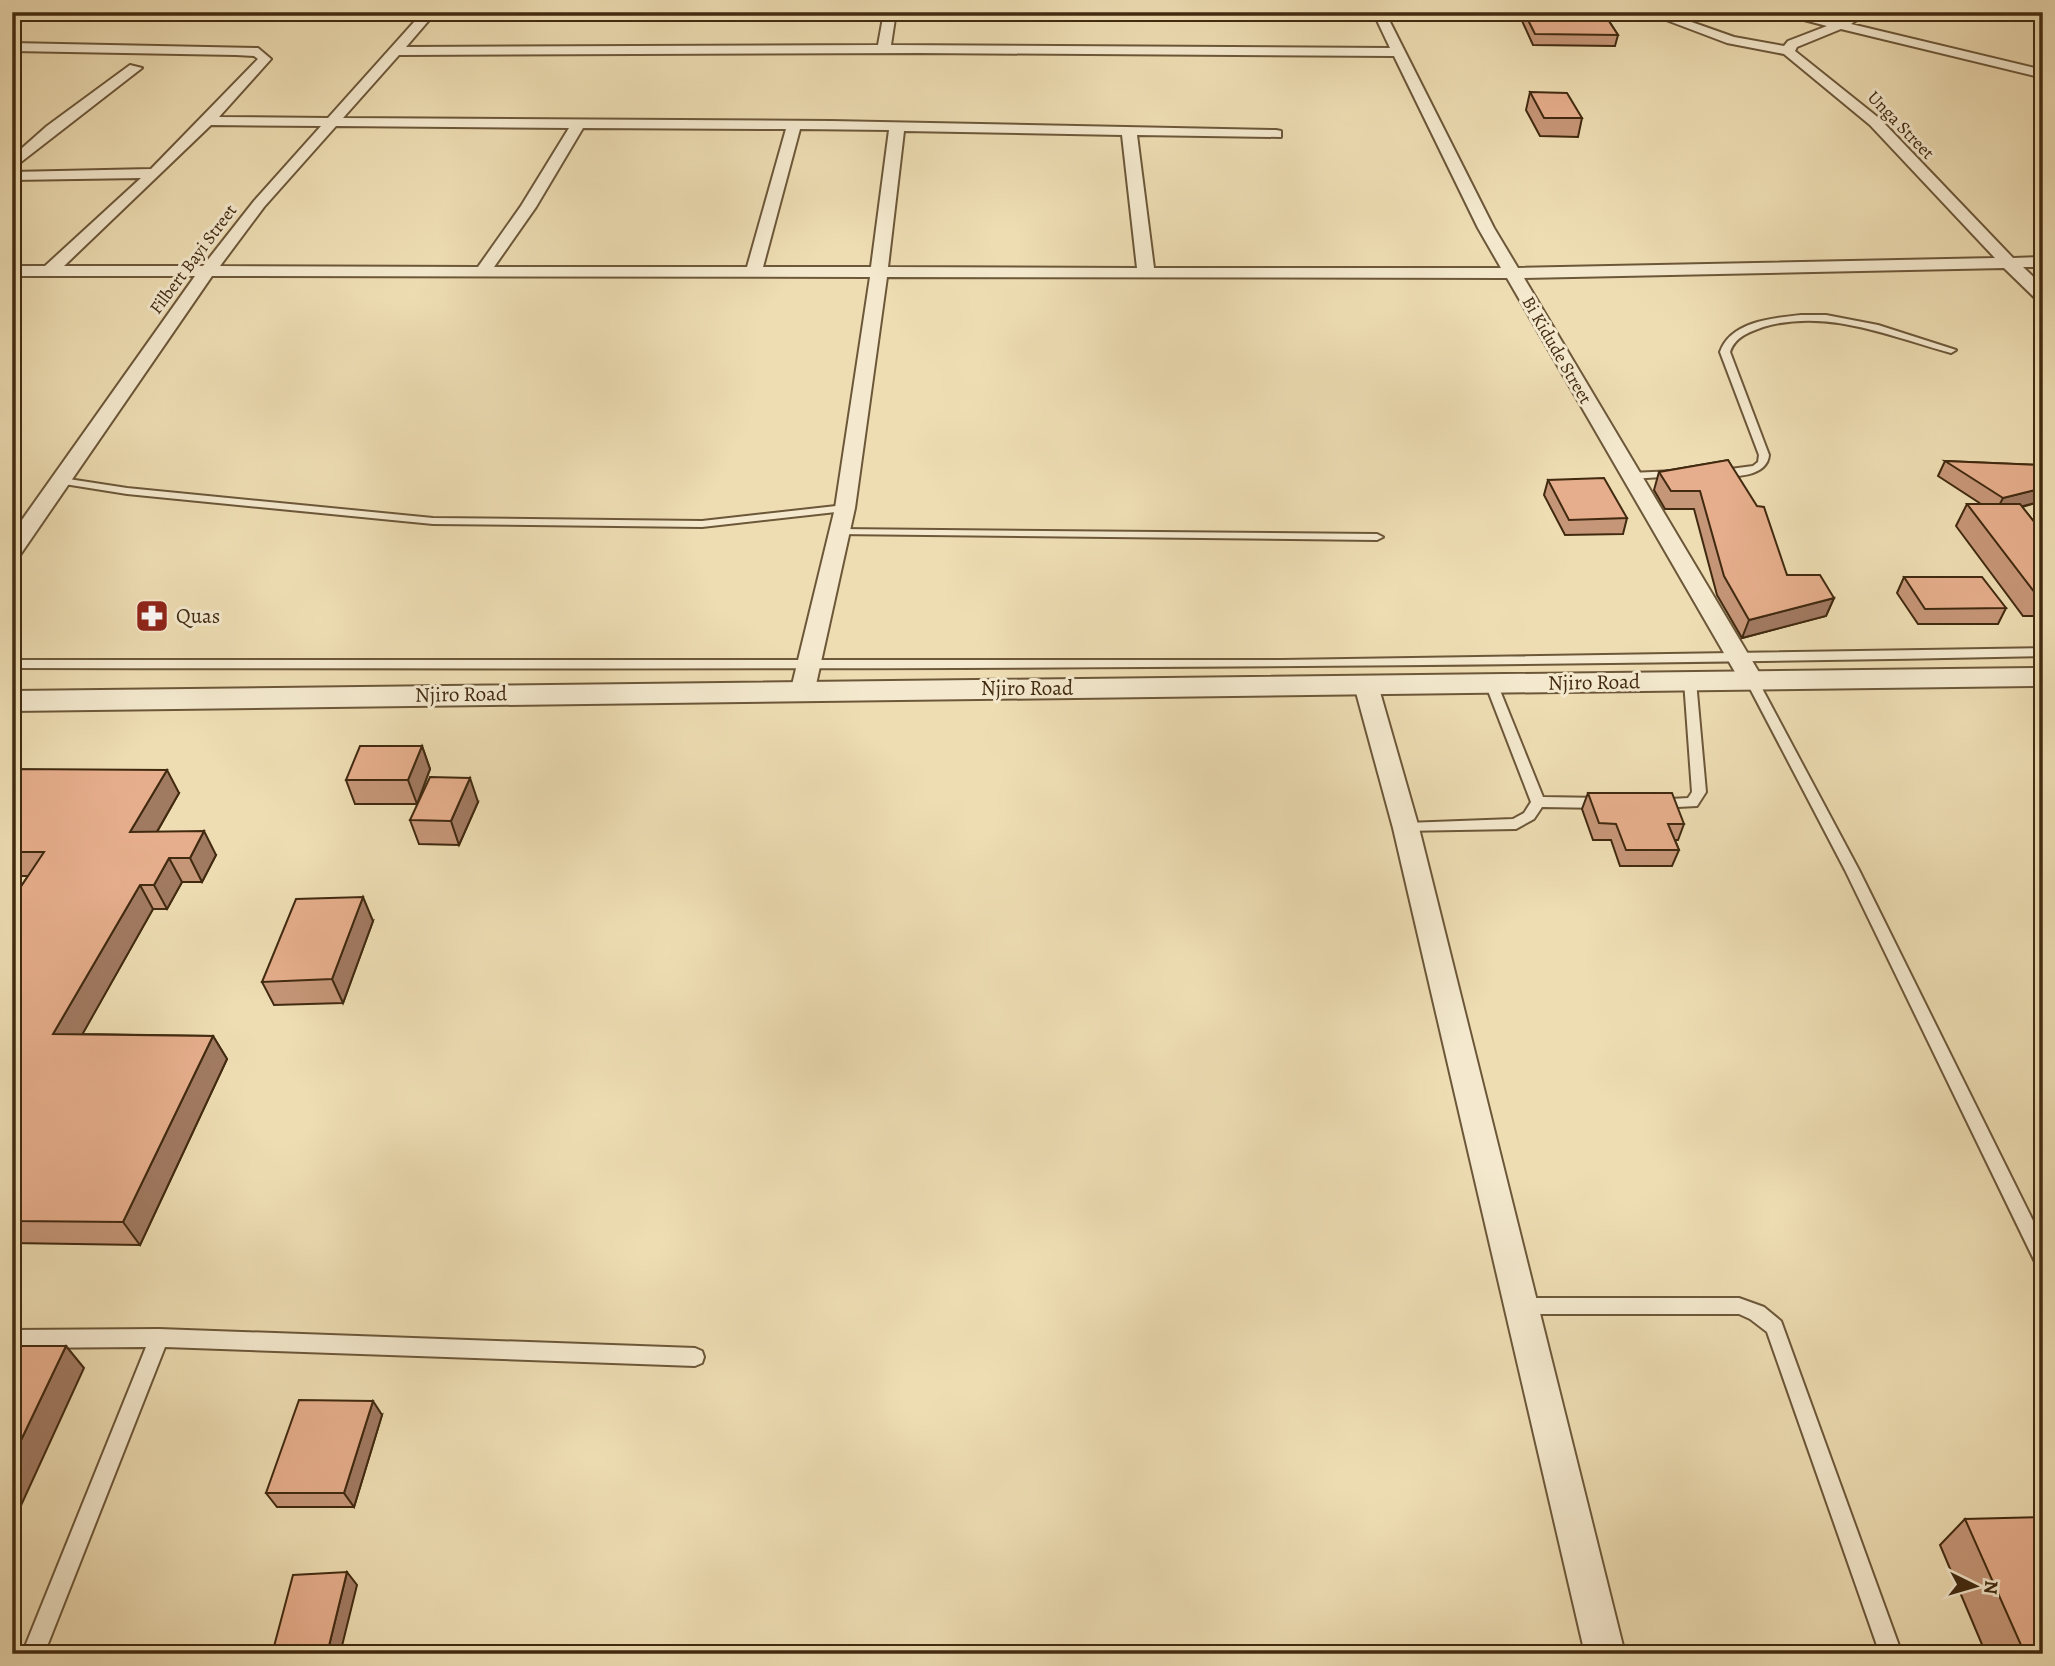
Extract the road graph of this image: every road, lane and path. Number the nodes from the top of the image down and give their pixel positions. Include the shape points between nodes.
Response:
1 (430, 12) edge
2 (890, 12) edge
3 (1379, 12) edge
4 (1651, 12) edge
5 (1779, 12) edge
6 (1863, 12) edge
7 (1841, 25) junction
8 (12, 47) edge
9 (884, 49) junction
10 (397, 51) junction
11 (1788, 51) junction
12 (1398, 52) junction
13 (2043, 64) edge
14 (2022, 67) junction
15 (135, 68) dead end
16 (2043, 74) edge
17 (207, 121) junction
18 (331, 121) junction
19 (578, 124) junction
20 (794, 125) junction
21 (897, 126) junction
22 (1129, 131) junction
23 (1276, 134) dead end
24 (12, 166) edge
25 (153, 173) junction
26 (12, 176) edge
27 (2006, 262) junction
28 (2043, 262) edge
29 (12, 271) edge
30 (49, 271) junction
31 (483, 271) junction
32 (754, 271) junction
33 (207, 272) junction
34 (879, 272) junction
35 (1146, 273) junction
36 (1513, 273) junction
37 (2043, 296) edge
38 (1951, 350) dead end
39 (1714, 473) edge
40 (1686, 474) edge
41 (1630, 476) junction
42 (62, 481) junction
43 (845, 508) junction
44 (19, 530) edge
45 (839, 532) junction
46 (1377, 537) dead end
47 (12, 550) edge
48 (2043, 652) edge
49 (12, 664) edge
50 (1745, 669) junction
51 (806, 677) junction
52 (2043, 677) edge
53 (1690, 681) junction
54 (1491, 683) junction
55 (1366, 685) junction
56 (12, 701) edge
57 (1538, 802) junction
58 (1622, 803) edge
59 (1650, 803) edge
60 (1406, 828) junction
61 (2043, 1261) edge
62 (1520, 1306) junction
63 (159, 1338) junction
64 (12, 1339) edge
65 (695, 1357) dead end
66 (33, 1654) edge
67 (1605, 1654) edge
68 (1891, 1654) edge

1 - 10 street, Filbert Bayi Street
2 - 9 street
3 - 12 street, Bi Kidude Street
4 - 11 street via 1731,40
5 - 7 street
6 - 7 street
7 - 11 street via 1792,44
7 - 14 street
8 - 17 street via 264,55 263,63
9 - 10 street
9 - 12 street
10 - 18 street, Filbert Bayi Street
11 - 27 street, Unga Street via 1865,112
12 - 36 street, Bi Kidude Street
13 - 14 street
14 - 16 street
15 - 24 street via 52,129
17 - 18 street
17 - 25 street
18 - 19 street
18 - 33 street, Filbert Bayi Street
19 - 20 street
19 - 31 street
20 - 21 street
20 - 32 street
21 - 22 street
21 - 34 street
22 - 23 street
22 - 35 street
25 - 26 street
25 - 30 street
27 - 28 street
27 - 36 street
27 - 37 street, Unga Street
29 - 30 street
30 - 33 street
31 - 32 street
31 - 33 street
32 - 34 street
33 - 42 street, Filbert Bayi Street
34 - 35 street
34 - 43 street
35 - 36 street
36 - 41 street, Bi Kidude Street
38 - 39 lane via 1828,318 1785,319 1739,333 1725,352 1763,444 1763,463 1742,472
40 - 41 lane
41 - 50 street, Bi Kidude Street
42 - 43 lane via 433,521 702,524
42 - 44 street, Filbert Bayi Street
43 - 45 street
44 - 47 street, Filbert Bayi Street
45 - 46 lane
45 - 51 street
48 - 50 lane
49 - 51 lane
50 - 51 lane
50 - 52 street, Njiro Road
50 - 53 street, Njiro Road
50 - 61 lane via 1852,870
51 - 55 street, Njiro Road
51 - 56 street, Njiro Road
53 - 54 street, Njiro Road
53 - 59 lane via 1699,792 1692,803
54 - 55 street, Njiro Road
54 - 57 lane
55 - 60 street
57 - 58 lane
57 - 60 lane via 1529,816 1516,824
60 - 62 street
62 - 67 street
62 - 68 lane via 1739,1307 1757,1313 1774,1327
63 - 64 lane
63 - 65 lane
63 - 66 lane

